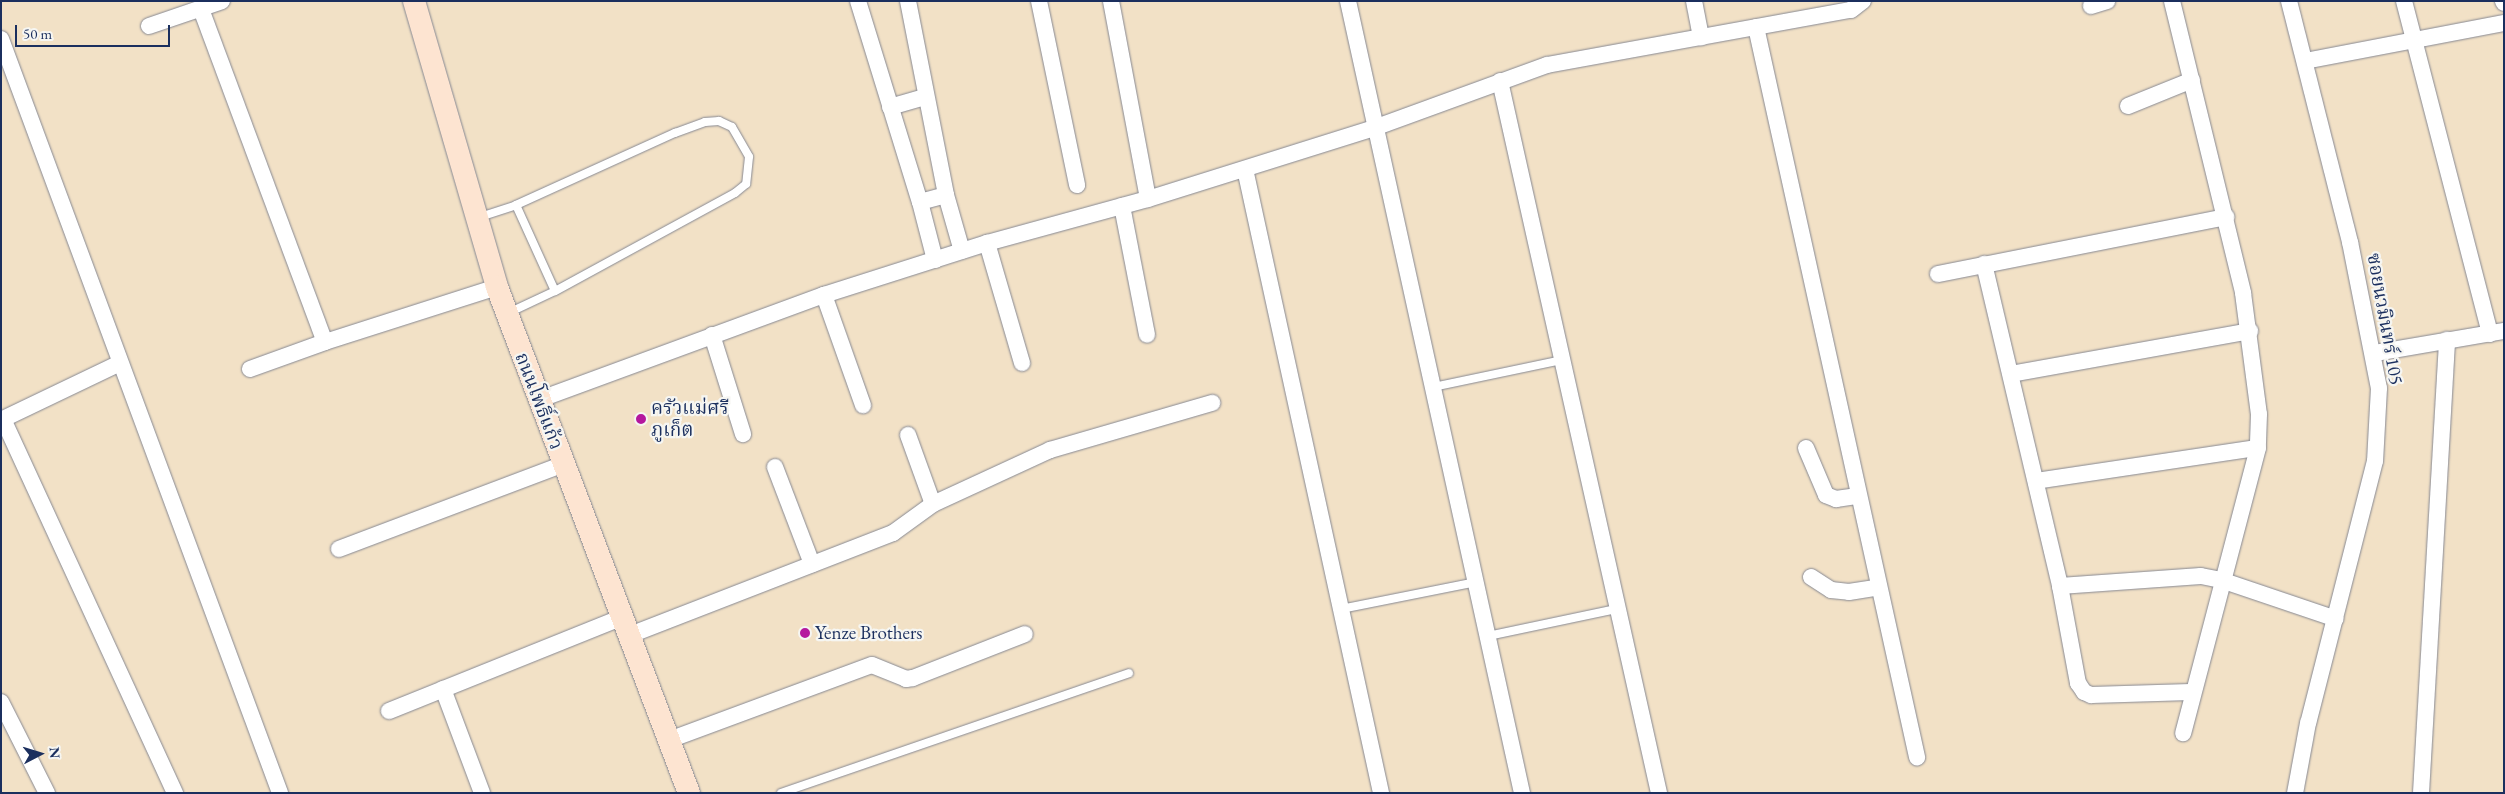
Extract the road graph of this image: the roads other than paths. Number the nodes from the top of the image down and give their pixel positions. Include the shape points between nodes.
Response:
1 (222, 1) edge
2 (414, 1) edge
3 (858, 1) edge
4 (908, 1) edge
5 (1039, 1) edge
6 (1111, 1) edge
7 (1348, 1) edge
8 (1694, 1) edge
9 (1863, 1) edge
10 (2108, 1) edge
11 (2172, 1) edge
12 (2289, 1) edge
13 (2404, 1) edge
14 (2091, 6) dead end
15 (201, 9) junction
16 (2504, 23) edge
17 (149, 26) dead end
18 (1756, 27) junction
19 (1701, 37) junction
20 (1, 39) edge
21 (2414, 39) junction
22 (2305, 61) junction
23 (2192, 80) junction
24 (1500, 81) junction
25 (926, 97) junction
26 (2128, 106) dead end
27 (890, 107) junction
28 (1374, 128) junction
29 (1245, 169) junction
30 (1077, 185) dead end
31 (946, 195) junction
32 (1148, 199) junction
33 (920, 202) junction
34 (516, 206) junction
35 (1122, 206) junction
36 (2226, 217) junction
37 (476, 219) junction
38 (987, 243) junction
39 (962, 251) junction
40 (935, 260) junction
41 (1984, 264) junction
42 (1938, 274) dead end
43 (497, 287) junction
44 (555, 291) junction
45 (824, 296) junction
46 (506, 314) junction
47 (2250, 331) junction
48 (2497, 332) edge
49 (712, 335) junction
50 (1147, 335) dead end
51 (2447, 340) junction
52 (325, 342) junction
53 (2375, 353) junction
54 (1562, 360) junction
55 (1022, 362) dead end
56 (120, 363) junction
57 (250, 369) dead end
58 (2011, 374) junction
59 (1433, 386) junction
60 (538, 400) junction
61 (1212, 403) dead end
62 (863, 406) dead end
63 (2, 419) edge
64 (743, 434) dead end
65 (908, 435) dead end
66 (1806, 448) dead end
67 (2258, 448) junction
68 (564, 464) junction
69 (775, 467) dead end
70 (2036, 480) junction
71 (1858, 496) junction
72 (933, 504) junction
73 (339, 549) dead end
74 (812, 564) junction
75 (1811, 577) dead end
76 (2221, 580) junction
77 (1476, 582) junction
78 (2060, 586) junction
79 (1879, 587) junction
80 (1341, 609) junction
81 (1616, 609) junction
82 (2336, 619) junction
83 (627, 626) junction
84 (1026, 634) dead end
85 (1488, 636) junction
86 (1129, 673) dead end
87 (443, 689) junction
88 (2191, 692) junction
89 (1, 702) edge
90 (389, 711) dead end
91 (2183, 733) dead end
92 (669, 740) junction
93 (1917, 757) dead end
94 (47, 793) edge
95 (175, 793) edge
96 (280, 793) edge
97 (482, 793) edge
98 (689, 793) edge
99 (781, 793) edge
100 (1381, 793) edge
101 (1522, 793) edge
102 (1659, 793) edge
103 (2295, 793) edge
104 (2421, 793) edge

1 - 15 street
2 - 37 street, ถนนโพธิ์แก้ว
3 - 27 street
4 - 25 street
5 - 30 street
6 - 32 street
7 - 28 street
8 - 19 street
9 - 18 street via 1851,10
10 - 14 street
11 - 23 street
12 - 22 street, ซอยนวมินทร์ 105
13 - 21 street
15 - 17 street
15 - 52 street
16 - 21 street
18 - 19 street
18 - 71 street
19 - 24 street via 1572,59
20 - 56 street
21 - 22 street
21 - 48 street
22 - 53 street, ซอยนวมินทร์ 105
23 - 26 street
23 - 36 street
24 - 28 street
24 - 54 street
25 - 27 street
25 - 31 street
27 - 33 street
28 - 29 street
28 - 59 street
29 - 32 street
29 - 80 street
31 - 33 street
31 - 39 street
32 - 35 street
33 - 40 street
34 - 37 lane
34 - 44 lane
34 - 44 lane via 674,132 705,122 719,121 732,127 741,139 749,157 749,171 746,184 735,193
35 - 38 street
35 - 50 street
36 - 41 street
36 - 47 street
37 - 43 street, ถนนโพธิ์แก้ว
38 - 39 street
38 - 55 street
39 - 40 street
40 - 45 street
41 - 42 street
41 - 58 street
43 - 46 street, ถนนโพธิ์แก้ว
43 - 52 street
44 - 46 lane
45 - 49 street
45 - 62 street
46 - 60 street, ถนนโพธิ์แก้ว
47 - 58 street
47 - 67 street via 2259,407
48 - 51 street
49 - 60 street
49 - 64 street
51 - 53 street
51 - 104 street
52 - 57 street
53 - 82 street, ซอยนวมินทร์ 105 via 2379,388 2375,461
54 - 59 lane
54 - 81 street
56 - 63 street
56 - 96 street
58 - 70 street
59 - 77 street
60 - 68 street, ถนนโพธิ์แก้ว
61 - 72 street via 1050,450
63 - 95 street
65 - 72 street
66 - 71 street via 1826,495 1836,499
67 - 70 street
67 - 76 street
68 - 73 street
68 - 83 street, ถนนโพธิ์แก้ว
69 - 74 street
70 - 78 street
71 - 79 street
72 - 74 street via 893,533
74 - 83 street
75 - 79 street via 1831,590 1849,592
76 - 78 street via 2180,576
76 - 82 street
76 - 88 street
77 - 80 lane
77 - 85 street
78 - 88 street via 2078,683 2084,692 2102,696
79 - 93 street
80 - 100 street
81 - 85 lane
81 - 102 street
82 - 103 street, ซอยนวมินทร์ 105 via 2308,723
83 - 87 street
83 - 92 street, ถนนโพธิ์แก้ว
84 - 92 street via 913,678 906,679 872,665
85 - 101 street
86 - 99 lane
87 - 90 street
87 - 97 street
88 - 91 street
89 - 94 street
92 - 98 street, ถนนโพธิ์แก้ว

